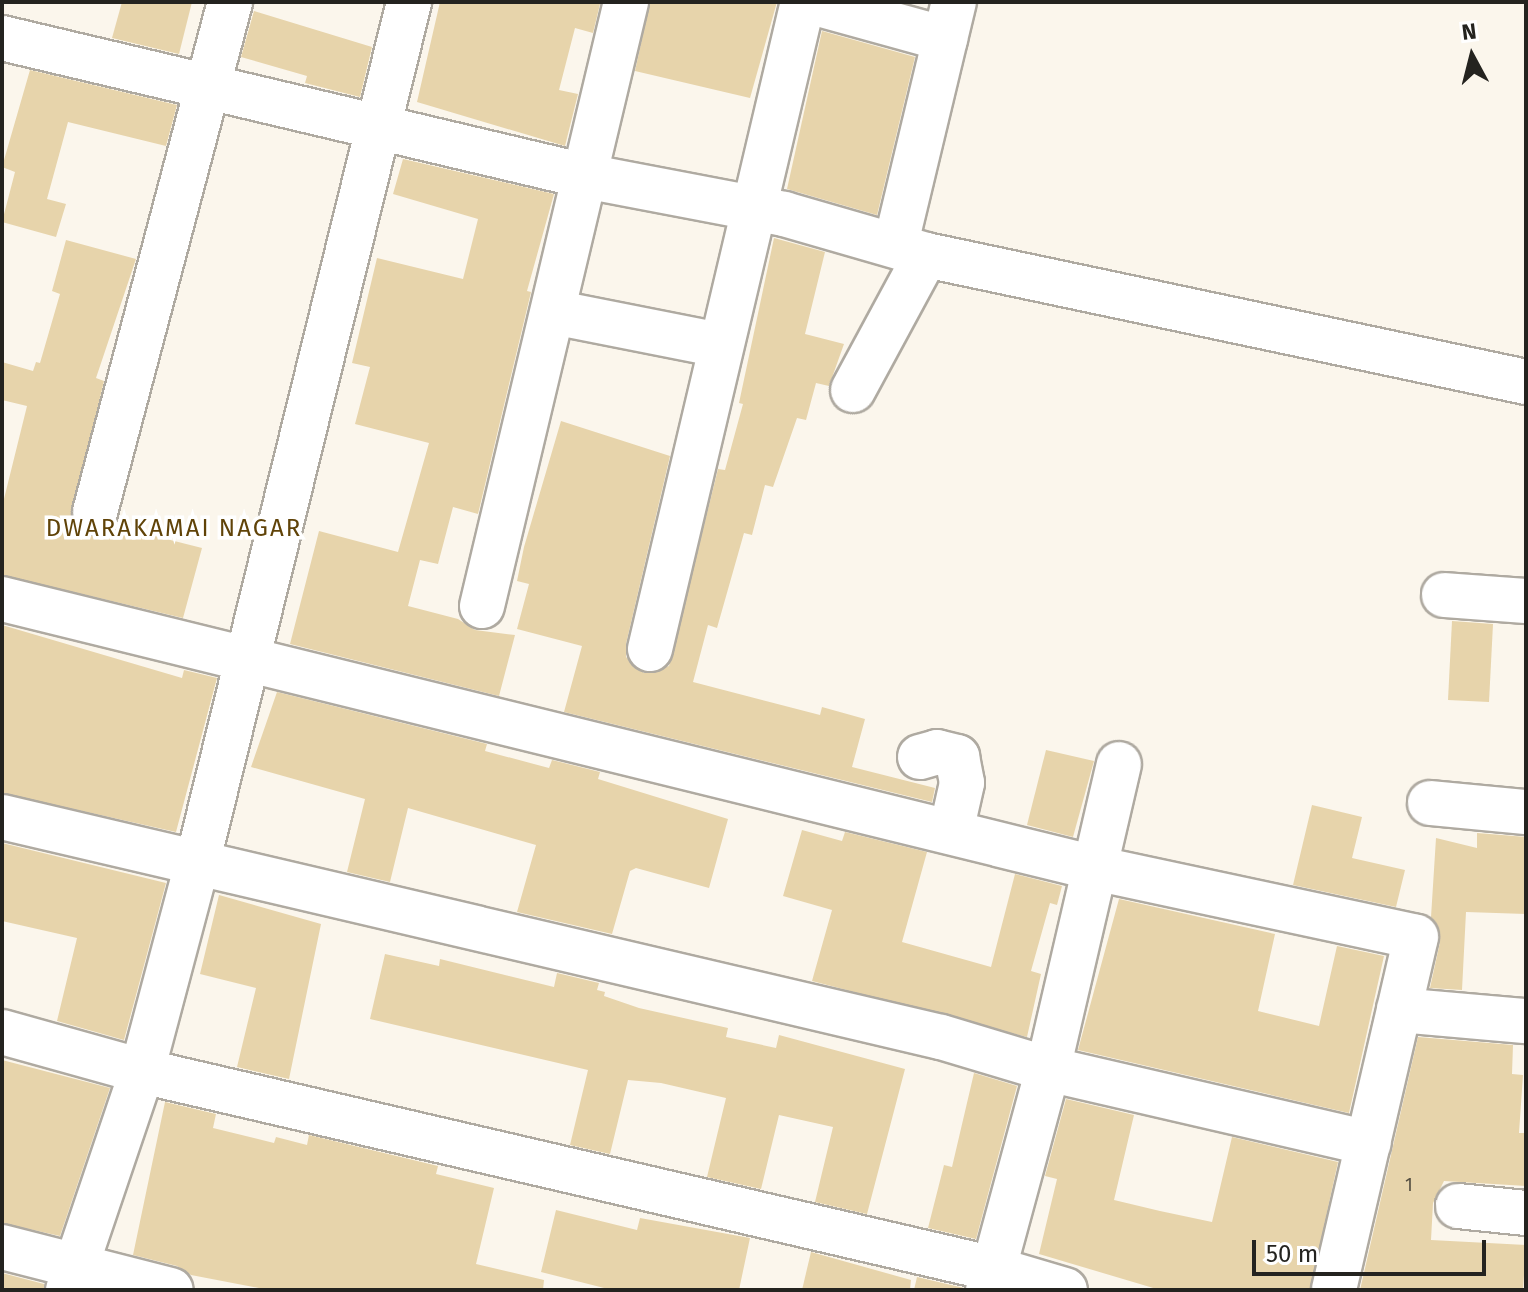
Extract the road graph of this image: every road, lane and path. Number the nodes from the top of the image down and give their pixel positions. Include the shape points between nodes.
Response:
1 (230, 2) edge
2 (409, 2) edge
3 (626, 2) edge
4 (803, 2) edge
5 (811, 2) edge
6 (950, 20) edge
7 (2, 38) edge
8 (209, 87) junction
9 (381, 125) junction
10 (585, 176) junction
11 (751, 207) junction
12 (911, 249) junction
13 (553, 312) junction
14 (720, 345) junction
15 (1526, 382) edge
16 (853, 390) dead end
17 (95, 512) dead end
18 (1444, 595) dead end
19 (2, 599) edge
20 (1526, 601) edge
21 (482, 606) dead end
22 (650, 649) dead end
23 (251, 660) junction
24 (920, 757) dead end
25 (1119, 764) dead end
26 (1430, 803) dead end
27 (1526, 812) edge
28 (2, 817) edge
29 (951, 832) junction
30 (198, 860) junction
31 (1095, 868) junction
32 (1399, 1010) junction
33 (1526, 1021) edge
34 (2, 1032) edge
35 (1048, 1069) junction
36 (142, 1071) junction
37 (1369, 1143) junction
38 (1458, 1206) dead end
39 (1526, 1213) edge
40 (2, 1247) edge
41 (71, 1278) edge
42 (991, 1279) edge
43 (171, 1290) edge
44 (1065, 1290) edge
45 (1334, 1290) edge

1 - 8 street
2 - 9 street
3 - 10 street
4 - 11 street
5 - 6 street
6 - 12 street
7 - 8 street
8 - 9 street
8 - 17 street
9 - 10 street
9 - 23 street
10 - 11 street
10 - 13 street
11 - 12 street
11 - 14 street
12 - 15 street
12 - 16 street
13 - 14 street
13 - 21 street
14 - 22 street
18 - 20 street
19 - 23 street
23 - 29 street
23 - 30 street
24 - 29 street via 937,752 957,757 962,783
25 - 31 street
26 - 27 street
28 - 30 street
29 - 31 street
30 - 35 street via 941,1037
30 - 36 street
31 - 32 street via 1416,937
31 - 35 street
32 - 33 street
32 - 37 street
34 - 36 street
35 - 37 street
35 - 42 street
36 - 41 street
36 - 42 street
37 - 45 street
38 - 39 street
40 - 41 street
41 - 43 street
42 - 44 street

